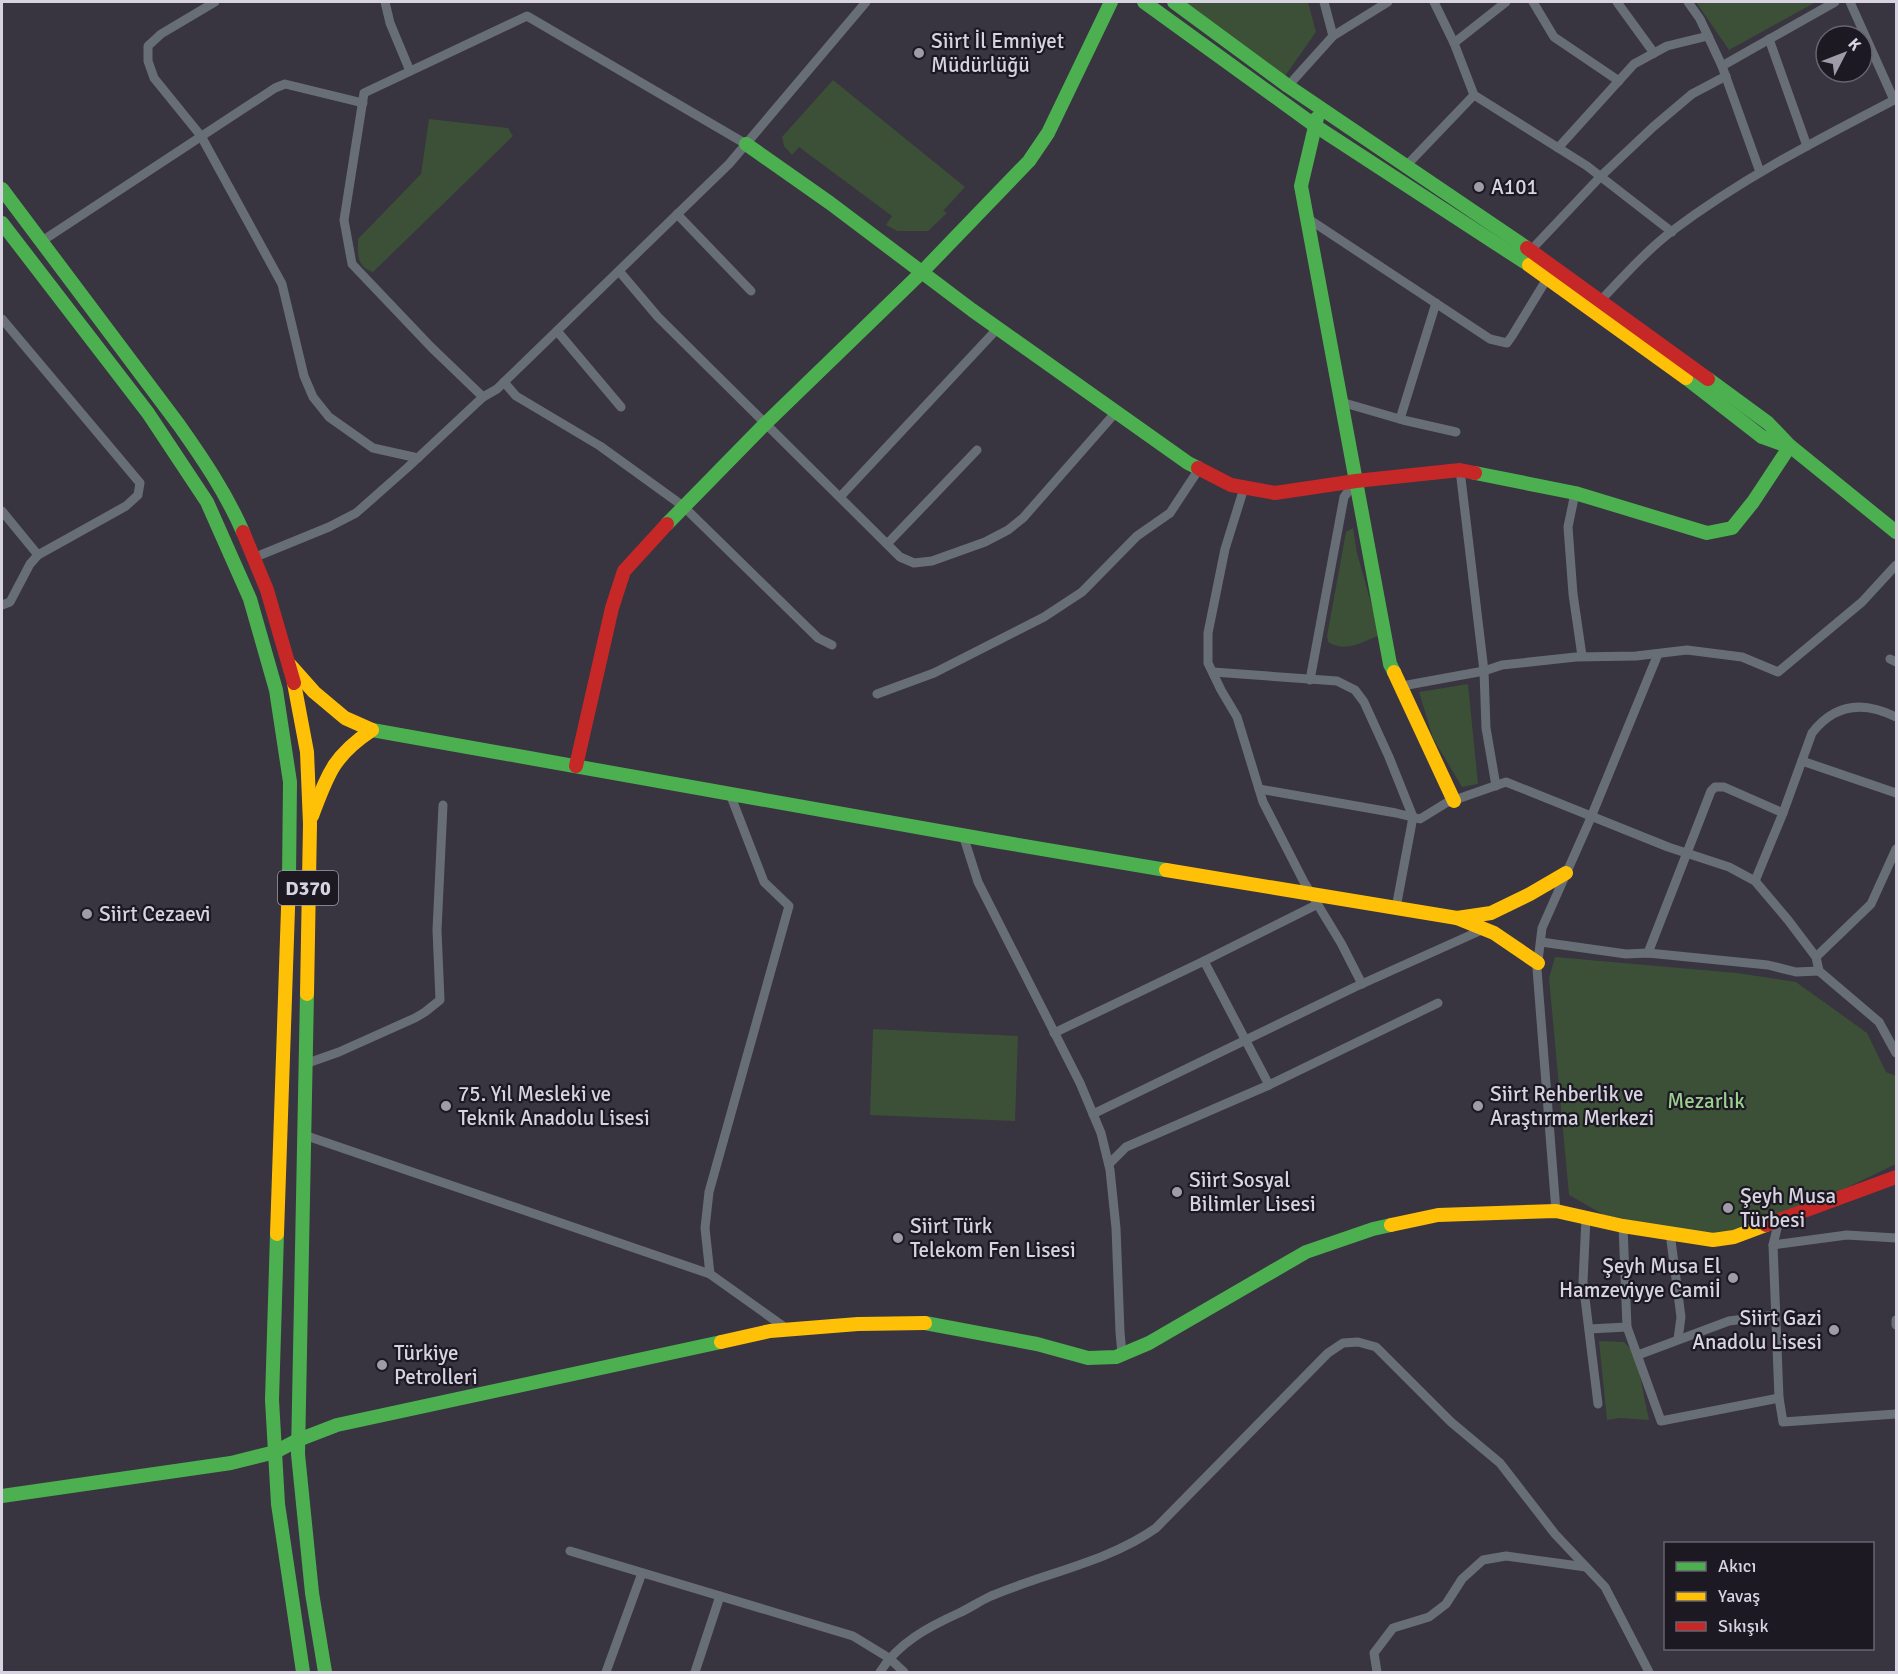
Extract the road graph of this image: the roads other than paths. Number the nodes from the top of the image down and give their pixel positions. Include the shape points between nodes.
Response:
1 (215, 2) edge
2 (385, 2) edge
3 (866, 2) edge
4 (1111, 2) edge
5 (1144, 2) edge
6 (1174, 2) edge
7 (1324, 2) edge
8 (1388, 2) edge
9 (1434, 2) edge
10 (1506, 2) edge
11 (1533, 2) edge
12 (1617, 2) edge
13 (1688, 2) edge
14 (1835, 2) edge
15 (1850, 2) edge
16 (1333, 36) junction
17 (1708, 36) junction
18 (1769, 39) junction
19 (1454, 43) junction
20 (1654, 53) junction
21 (1722, 66) junction
22 (410, 71) junction
23 (1726, 76) junction
24 (1619, 81) junction
25 (1288, 86) junction
26 (1474, 95) junction
27 (1895, 99) edge
28 (363, 103) junction
29 (1320, 108) junction
30 (1314, 125) junction
31 (201, 136) junction
32 (746, 144) junction
33 (1807, 146) junction
34 (1558, 148) junction
35 (1406, 166) junction
36 (1760, 172) junction
37 (1601, 177) junction
38 (2, 189) edge
39 (677, 214) junction
40 (1307, 218) junction
41 (2, 223) edge
42 (1672, 231) junction
43 (42, 241) junction
44 (1531, 250) junction
45 (619, 271) junction
46 (922, 272) junction
47 (1548, 277) junction
48 (751, 291) dead end
49 (1600, 301) junction
50 (1436, 303) junction
51 (2, 319) edge
52 (998, 328) junction
53 (557, 331) junction
54 (504, 382) junction
55 (483, 397) junction
56 (1341, 402) junction
57 (621, 407) dead end
58 (1116, 412) junction
59 (1400, 419) junction
60 (766, 423) junction
61 (1456, 432) dead end
62 (1790, 446) junction
63 (977, 450) dead end
64 (418, 458) junction
65 (1199, 469) junction
66 (1460, 470) junction
67 (1356, 481) junction
68 (1244, 488) junction
69 (1575, 493) junction
70 (840, 497) junction
71 (683, 506) junction
72 (2, 511) edge
73 (1894, 526) edge
74 (887, 544) junction
75 (38, 555) junction
76 (253, 558) junction
77 (1896, 564) edge
78 (2, 605) edge
79 (832, 645) dead end
80 (1659, 654) junction
81 (1582, 656) junction
82 (288, 662) junction
83 (1484, 671) junction
84 (1213, 672) junction
85 (1310, 680) junction
86 (1402, 686) junction
87 (877, 694) dead end
88 (1896, 717) edge
89 (372, 730) junction
90 (1802, 760) junction
91 (576, 766) junction
92 (1496, 786) junction
93 (1259, 789) junction
94 (1895, 789) edge
95 (730, 794) junction
96 (1454, 801) junction
97 (443, 805) dead end
98 (1783, 813) junction
99 (1592, 815) junction
100 (1413, 817) junction
101 (310, 824) junction
102 (963, 835) junction
103 (1896, 849) edge
104 (1688, 854) junction
105 (1566, 873) junction
106 (1755, 881) junction
107 (1315, 899) junction
108 (1396, 908) junction
109 (1457, 918) junction
110 (1484, 929) junction
111 (1540, 942) junction
112 (1648, 953) junction
113 (1816, 957) junction
114 (1204, 961) junction
115 (1538, 963) junction
116 (1819, 971) junction
117 (1362, 984) junction
118 (1438, 1004) dead end
119 (1054, 1033) junction
120 (1245, 1039) junction
121 (1896, 1053) edge
122 (305, 1064) junction
123 (1269, 1085) junction
124 (1093, 1113) junction
125 (304, 1135) junction
126 (1109, 1164) junction
127 (1896, 1177) edge
128 (1556, 1211) junction
129 (1586, 1218) junction
130 (1779, 1221) junction
131 (1623, 1226) junction
132 (1670, 1233) junction
133 (1896, 1238) edge
134 (1773, 1245) junction
135 (710, 1274) junction
136 (1776, 1315) junction
137 (1896, 1320) edge
138 (1896, 1325) edge
139 (1627, 1327) junction
140 (788, 1329) junction
141 (1589, 1329) junction
142 (1678, 1340) junction
143 (1122, 1354) junction
144 (1638, 1355) junction
145 (1779, 1398) junction
146 (1598, 1404) dead end
147 (1896, 1414) edge
148 (298, 1440) junction
149 (275, 1452) junction
150 (2, 1496) edge
151 (570, 1551) dead end
152 (1586, 1567) junction
153 (642, 1573) junction
154 (720, 1596) junction
155 (889, 1658) junction
156 (303, 1672) edge
157 (325, 1672) edge
158 (606, 1672) edge
159 (694, 1672) edge
160 (880, 1672) edge
161 (904, 1672) edge
162 (1377, 1672) edge
163 (1649, 1672) edge

1 - 31 street via 148,46 154,78
2 - 22 street
3 - 32 street
4 - 46 main road via 1048,133 1029,161
5 - 30 main road
6 - 25 main road
7 - 16 street
8 - 16 street
9 - 19 street
10 - 19 street
11 - 24 street via 1554,37
12 - 20 street
13 - 17 street
14 - 18 street
15 - 27 street
16 - 25 street
17 - 20 street
17 - 21 street
18 - 21 street
18 - 33 street
19 - 26 street
20 - 24 street via 1634,64
21 - 23 street
22 - 28 street via 364,93
22 - 32 street via 527,16
23 - 36 street
23 - 37 street via 1692,94
24 - 34 street
25 - 29 main road
26 - 34 street
26 - 35 street
27 - 33 street
28 - 31 street via 285,84
28 - 55 street via 344,220 352,264
29 - 30 main road
29 - 35 main road
30 - 40 main road via 1301,186
30 - 47 main road
31 - 43 street
31 - 64 street via 282,284 304,376 313,397 329,417 374,448
32 - 39 street
32 - 46 main road
33 - 36 street
34 - 37 street
35 - 44 main road
36 - 42 street
37 - 42 street
37 - 44 street
38 - 43 main road, D370
39 - 45 street
39 - 48 street
40 - 50 street
40 - 56 main road
41 - 149 main road, D370 via 148,413 207,502 250,599 276,690 290,782 290,845 272,1400
42 - 49 street
43 - 76 main road, D370 via 207,465 232,507
44 - 49 main road
45 - 53 street
45 - 60 street via 658,317
46 - 52 main road
46 - 60 main road
47 - 50 street via 1508,343 1490,339
47 - 62 main road via 1762,437
49 - 62 main road via 1768,423
50 - 59 street
51 - 75 street via 140,483 138,495 126,506
52 - 58 main road
52 - 70 street
53 - 54 street
53 - 57 street
54 - 55 street
54 - 71 street via 516,396 600,446
55 - 64 street
56 - 59 street
56 - 67 main road
58 - 65 main road
58 - 74 street via 1008,530 932,561 914,563 900,557
59 - 61 street
60 - 70 street
60 - 71 main road
62 - 69 main road via 1753,502 1732,528 1722,531 1707,533
62 - 73 main road
63 - 74 street
64 - 76 street via 356,513
65 - 68 main road
65 - 87 street via 1170,513 1137,536 1082,592 1044,617 934,673
66 - 67 main road
66 - 69 main road
66 - 83 street
67 - 68 main road via 1275,494
67 - 85 street via 1344,497
67 - 86 main road via 1390,664
68 - 84 street via 1225,549 1208,633 1208,663
69 - 81 street via 1568,527
70 - 74 street
71 - 79 street via 819,638
71 - 91 main road via 624,571
72 - 75 street
75 - 78 street via 10,602
76 - 82 main road, D370 via 267,590
77 - 80 street via 1862,602 1778,672 1742,657 1687,650
80 - 81 street
80 - 99 street
81 - 83 street via 1502,665
82 - 89 main road via 314,692 345,718
82 - 101 main road, D370 via 307,752
83 - 86 street
83 - 92 street via 1486,728
84 - 85 street
84 - 93 street via 1237,717
85 - 100 street via 1337,681 1355,690 1364,702
86 - 96 main road
88 - 90 street via 1877,707 1837,711 1812,733
89 - 91 main road
89 - 101 main road via 351,744 328,773
90 - 94 street
90 - 98 street
91 - 95 main road
92 - 96 street
92 - 99 street via 1506,782
93 - 100 street
93 - 107 street
95 - 102 main road
95 - 135 street via 764,882 789,906 709,1192 705,1228
96 - 100 street via 1420,819
97 - 122 street via 437,930 440,1000 415,1018
98 - 104 street via 1724,787 1715,787
98 - 106 street
99 - 104 street
99 - 105 street
100 - 108 street
101 - 122 main road, D370
102 - 107 main road
102 - 119 street via 978,882
103 - 113 street via 1871,904
104 - 106 street via 1729,867
104 - 112 street
105 - 109 main road via 1491,913
105 - 111 street via 1542,928
106 - 113 street
107 - 108 main road
107 - 114 street
107 - 117 street
108 - 109 main road
109 - 110 main road
110 - 115 main road
110 - 117 street
111 - 112 street via 1626,954
111 - 115 street
112 - 116 street via 1768,965 1796,972
113 - 116 street
114 - 119 street
114 - 120 street
115 - 128 street
116 - 121 street via 1879,1022
117 - 120 street
118 - 123 street
119 - 124 street
120 - 123 street
120 - 124 street
122 - 125 main road, D370
123 - 126 street via 1126,1147
124 - 126 street
125 - 135 street
125 - 148 main road, D370
126 - 143 street
127 - 130 main road
128 - 129 main road
128 - 143 main road via 1438,1215 1373,1229 1306,1252 1149,1343
129 - 131 main road
129 - 141 street via 1583,1282
130 - 132 main road via 1713,1240
130 - 134 street
131 - 132 main road
131 - 139 street
132 - 142 street via 1681,1317
133 - 134 street via 1847,1235
134 - 136 street
135 - 140 street
136 - 142 street via 1729,1321
136 - 145 street
137 - 138 street
139 - 141 street
139 - 144 street
140 - 143 main road via 924,1323 1037,1344 1088,1358
140 - 148 main road via 337,1425
141 - 146 street
142 - 144 street
144 - 145 street via 1660,1421
145 - 147 street via 1783,1422
148 - 149 main road
148 - 157 main road, D370 via 312,1593
149 - 150 main road via 231,1463
149 - 156 main road, D370 via 278,1504
151 - 153 street
152 - 155 street via 1500,1463 1450,1422 1389,1358 1376,1347 1343,1343 1328,1353 1156,1528 1126,1546 990,1596 941,1620
152 - 162 street via 1506,1556 1483,1560 1462,1579 1446,1604 1429,1617 1393,1628 1374,1653
152 - 163 street via 1605,1587
153 - 154 street
153 - 158 street
154 - 155 street via 853,1636
154 - 159 street
155 - 160 street
155 - 161 street

